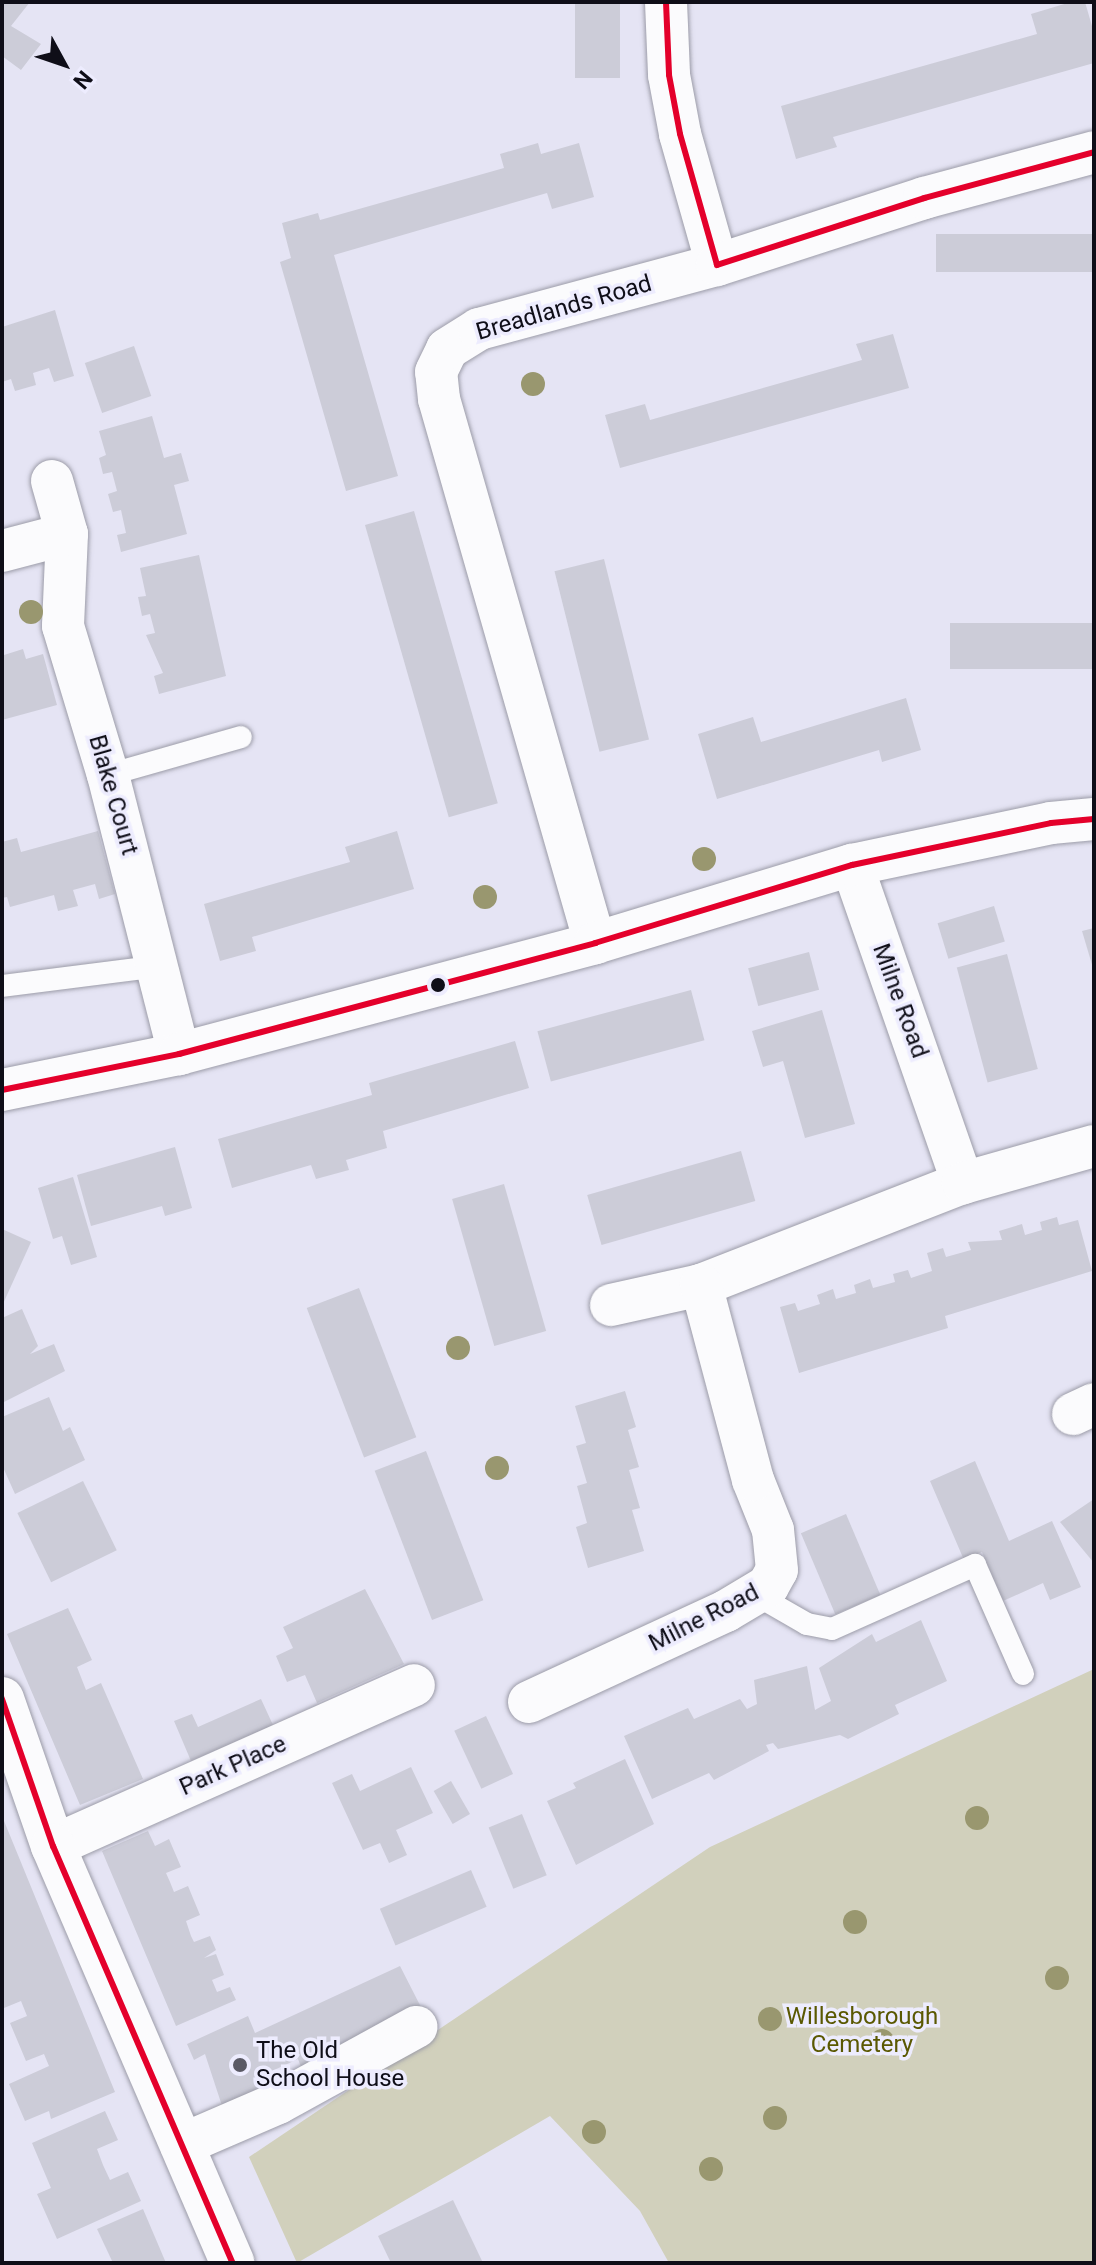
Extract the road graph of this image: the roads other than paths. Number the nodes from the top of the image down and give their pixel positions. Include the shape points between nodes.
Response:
1 (666, 2) edge
2 (1094, 152) edge
3 (717, 265) junction
4 (52, 481) dead end
5 (67, 534) junction
6 (2, 551) edge
7 (241, 737) dead end
8 (108, 775) junction
9 (1094, 819) edge
10 (852, 865) junction
11 (595, 943) junction
12 (160, 966) junction
13 (2, 986) edge
14 (179, 1054) junction
15 (2, 1090) edge
16 (1082, 1148) edge
17 (963, 1183) junction
18 (701, 1285) junction
19 (611, 1305) dead end
20 (753, 1593) junction
21 (1023, 1674) dead end
22 (414, 1685) dead end
23 (2, 1699) edge
24 (529, 1702) dead end
25 (53, 1846) junction
26 (416, 2027) dead end
27 (181, 2145) junction
28 (233, 2263) edge

1 - 3 street via 669,75 680,134
2 - 3 street, Breadlands Road via 924,198
3 - 11 street, Breadlands Road via 479,329 447,349 436,372 439,399
4 - 5 street, Blake Court
5 - 6 street
5 - 8 street, Blake Court via 63,626
7 - 8 lane
8 - 12 street, Blake Court
9 - 10 street via 1051,823
10 - 11 street
10 - 17 street, Milne Road
11 - 14 street
12 - 13 lane
12 - 14 street, Blake Court
14 - 15 street
16 - 17 street
17 - 18 street
18 - 19 street
18 - 20 street, Milne Road via 749,1465 773,1530 777,1570 768,1586
20 - 21 lane via 807,1624 832,1629 975,1565
20 - 24 street, Milne Road
22 - 25 street, Park Place
23 - 25 street
25 - 27 street
26 - 27 street via 278,2103
27 - 28 street

